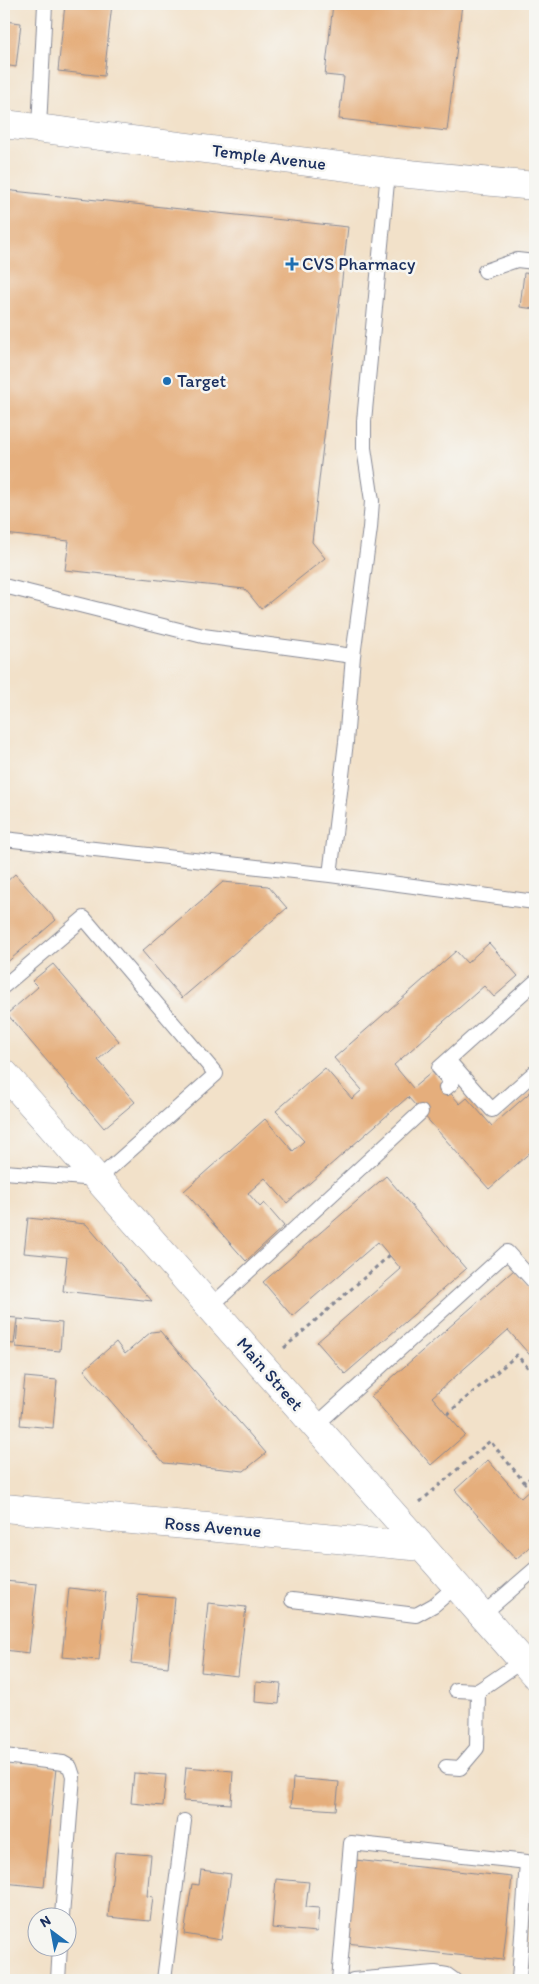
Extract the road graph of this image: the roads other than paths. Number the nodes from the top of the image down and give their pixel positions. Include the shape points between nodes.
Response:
1 (45, 4) edge
2 (4, 124) edge
3 (39, 128) junction
4 (388, 172) junction
5 (535, 186) edge
6 (535, 262) edge
7 (485, 271) dead end
8 (4, 586) edge
9 (353, 656) junction
10 (4, 839) edge
11 (330, 874) junction
12 (535, 902) edge
13 (535, 982) edge
14 (4, 986) edge
15 (448, 1060) junction
16 (535, 1072) edge
17 (4, 1073) edge
18 (446, 1088) dead end
19 (422, 1112) dead end
20 (4, 1172) edge
21 (98, 1179) junction
22 (535, 1283) edge
23 (210, 1307) junction
24 (315, 1426) junction
25 (4, 1508) edge
26 (422, 1547) junction
27 (535, 1569) edge
28 (456, 1586) junction
29 (292, 1600) dead end
30 (482, 1615) junction
31 (529, 1668) edge
32 (456, 1690) dead end
33 (478, 1691) junction
34 (4, 1756) edge
35 (446, 1767) dead end
36 (184, 1821) dead end
37 (63, 1906) edge
38 (59, 1956) edge
39 (58, 1980) edge
40 (164, 1980) edge
41 (339, 1980) edge
42 (353, 1980) edge
43 (454, 1980) edge
44 (519, 1980) edge

1 - 3 lane
2 - 3 street, Temple Avenue
3 - 4 street, Temple Avenue
4 - 5 street, Temple Avenue
4 - 9 lane via 364,421 364,448 372,501
6 - 7 lane via 517,260
8 - 9 lane via 203,636
9 - 11 lane
10 - 11 lane
11 - 12 lane
13 - 15 lane
14 - 21 lane via 84,918 216,1074
15 - 16 lane via 492,1110
15 - 18 lane via 439,1068 452,1083
17 - 21 street, Main Street
19 - 23 lane
20 - 21 lane
21 - 23 street, Main Street
22 - 24 lane via 507,1252
23 - 24 street, Main Street
24 - 26 street, Main Street
25 - 26 street, Ross Avenue
26 - 28 street, Main Street
27 - 30 lane
28 - 29 lane via 416,1615
28 - 30 street, Main Street
30 - 31 street, Main Street
31 - 33 lane
32 - 33 lane
33 - 35 lane via 477,1748 460,1768
34 - 37 lane via 63,1763 70,1767 73,1776
36 - 40 lane
38 - 39 lane
41 - 44 lane via 351,1843 527,1862
42 - 43 lane via 436,1973

